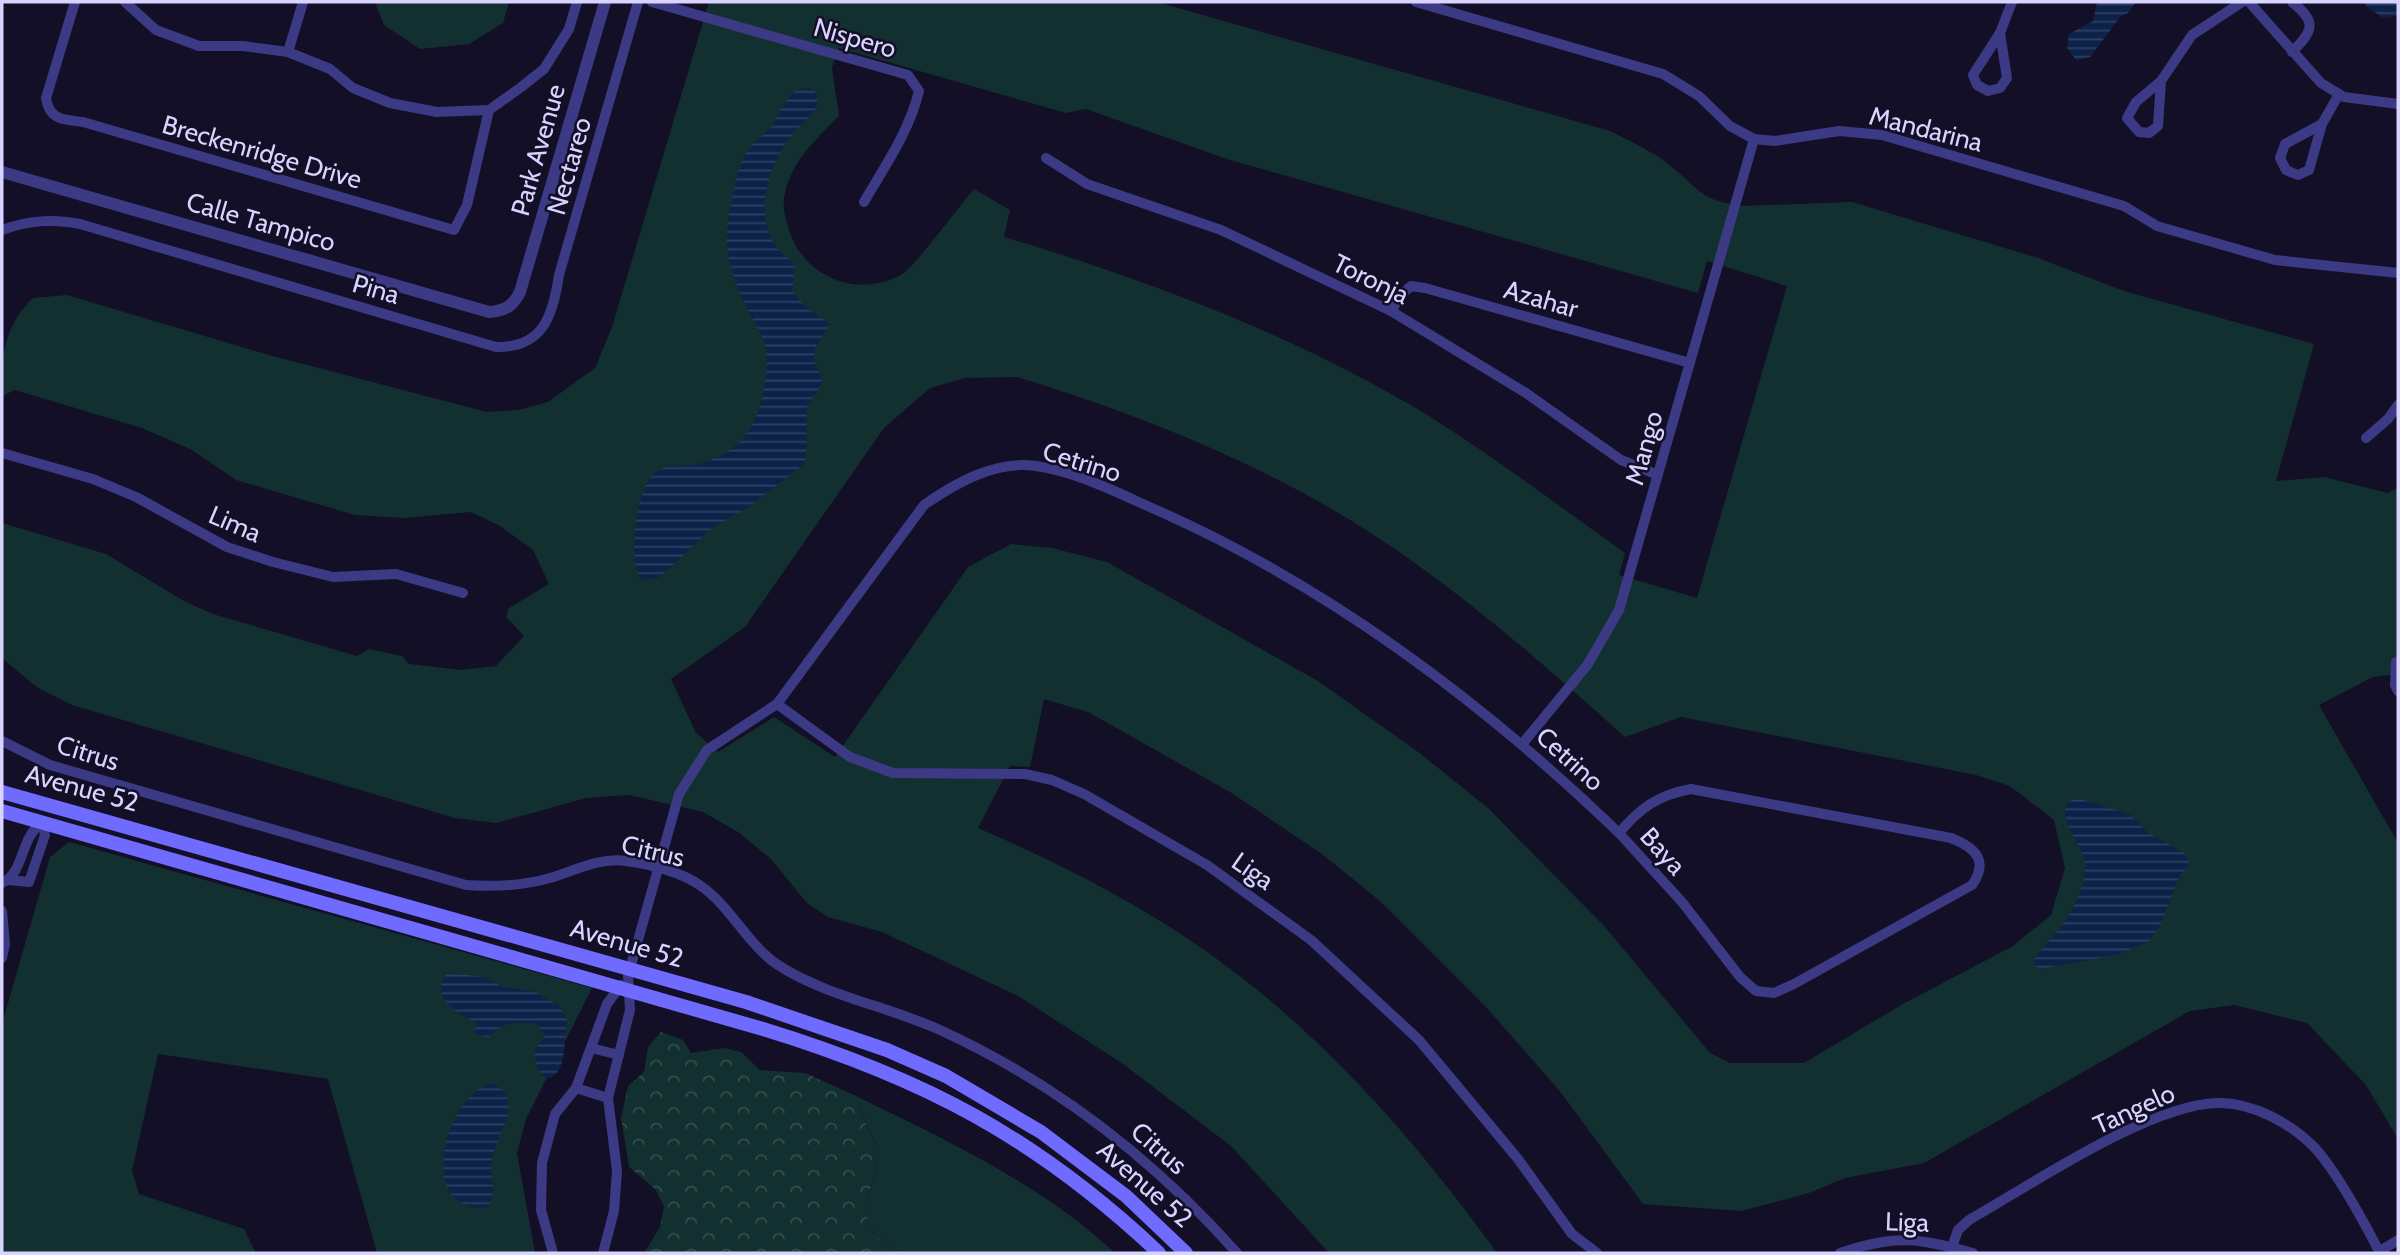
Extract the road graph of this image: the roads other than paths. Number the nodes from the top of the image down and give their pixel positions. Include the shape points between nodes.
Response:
1 (75, 2) edge
2 (125, 2) edge
3 (303, 2) edge
4 (577, 2) edge
5 (606, 2) edge
6 (638, 2) edge
7 (652, 2) edge
8 (1416, 2) edge
9 (2012, 2) edge
10 (2242, 2) edge
11 (2249, 2) edge
12 (2292, 2) edge
13 (2000, 33) junction
14 (288, 52) junction
15 (2291, 52) junction
16 (2161, 81) junction
17 (2339, 94) junction
18 (2398, 104) edge
19 (489, 110) junction
20 (2322, 124) junction
21 (1754, 139) junction
22 (1046, 158) dead end
23 (2, 172) edge
24 (864, 202) dead end
25 (2, 230) edge
26 (2398, 273) edge
27 (508, 307) joint
28 (1391, 311) junction
29 (534, 338) joint
30 (1690, 363) junction
31 (2398, 405) edge
32 (2366, 438) dead end
33 (2, 453) edge
34 (1658, 475) junction
35 (463, 593) dead end
36 (2396, 662) dead end
37 (2398, 691) edge
38 (777, 704) junction
39 (2, 741) edge
40 (1523, 743) junction
41 (2, 792) edge
42 (2, 811) edge
43 (42, 822) junction
44 (1619, 833) junction
45 (659, 869) junction
46 (5, 882) edge
47 (2, 911) edge
48 (2, 958) edge
49 (629, 973) junction
50 (624, 990) junction
51 (591, 1048) junction
52 (619, 1055) junction
53 (576, 1088) junction
54 (608, 1098) junction
55 (2398, 1240) edge
56 (1951, 1247) junction
57 (2380, 1252) edge
58 (553, 1253) edge
59 (603, 1253) edge
60 (1159, 1253) edge
61 (1186, 1253) edge
62 (1237, 1253) edge
63 (1597, 1253) edge
64 (1840, 1253) edge
65 (1973, 1253) edge

1 - 19 street, Breckenridge Drive via 46,98 58,119 83,122 454,230 467,205
2 - 14 street via 156,30 199,46
3 - 14 street
4 - 19 street via 569,29 544,69
5 - 27 street, Park Avenue via 522,285
6 - 29 street, Nectareo via 555,300 547,322
7 - 24 street, Nispero via 908,75 919,91 915,105 904,136
8 - 21 street via 1663,74
9 - 13 street
10 - 16 street via 2192,35
11 - 15 street
12 - 15 street via 2308,16 2310,26
13 - 13 street via 1973,75 1977,85 1988,91 2000,88 2007,78
14 - 19 street via 330,69 353,88 390,103 437,112
15 - 17 street via 2321,83
16 - 16 street via 2128,113 2129,124 2139,132 2149,133 2158,126
17 - 18 street
17 - 20 street
20 - 20 street via 2285,144 2280,158 2286,170 2298,175 2309,170
21 - 26 street, Mandarina via 1775,141 1839,131 1882,135 2124,206 2157,226 2275,260
21 - 30 street, Mango
22 - 28 street, Toronja via 1087,184 1221,230
23 - 27 street, Calle Tampico via 489,312
25 - 29 street, Pina via 54,219 80,224 496,347 516,347
28 - 30 street, Azahar via 1411,286 1425,288
28 - 34 street, Toronja via 1526,393 1622,460
30 - 34 street, Mango
31 - 32 street
33 - 35 street, Lima via 93,479 136,497 227,548 273,562 333,577 397,574
34 - 40 street, Mango via 1619,610 1588,664
36 - 37 street
38 - 40 street, Cetrino via 924,505 955,484 990,470 1035,466 1173,518 1309,589 1433,672
38 - 45 street, Cetrino via 728,733 692,768 679,794
38 - 63 street, Liga via 850,757 893,773 1025,774 1052,779 1207,865 1311,940 1419,1040 1518,1159 1572,1234
39 - 45 street, Citrus via 50,765 466,886 518,885 605,861 626,860
40 - 44 street, Cetrino
41 - 49 main road, Avenue 52
42 - 43 main road, Avenue 52
43 - 46 street via 29,832 19,863
43 - 46 street via 45,835 29,882
43 - 50 main road, Avenue 52
44 - 44 street, Baya via 1649,803 1691,789 1951,838 1968,845 1980,863 1980,873 1972,885 1774,993 1756,991 1740,977 1682,902
45 - 49 street, Cetrino
45 - 62 street, Citrus via 701,886 756,947 806,981 941,1030 1060,1097 1153,1169
47 - 48 street
49 - 50 street, Cetrino
49 - 61 main road, Avenue 52 via 845,1034 946,1076 1086,1164
50 - 51 street, Cetrino via 607,1004
50 - 52 street via 630,1010
50 - 60 main road, Avenue 52 via 827,1049 930,1091 1040,1155 1087,1189
51 - 52 street
51 - 53 street, Cetrino
52 - 54 street
53 - 54 street
53 - 58 street, Cetrino via 555,1114 541,1163 541,1210
54 - 59 street via 617,1171 614,1210
55 - 57 street
56 - 57 street, Tangelo via 1958,1230 1969,1220 2088,1153 2148,1121 2219,1103 2269,1115 2316,1149
56 - 64 street, Liga via 1921,1239 1892,1239
56 - 65 street, Liga

